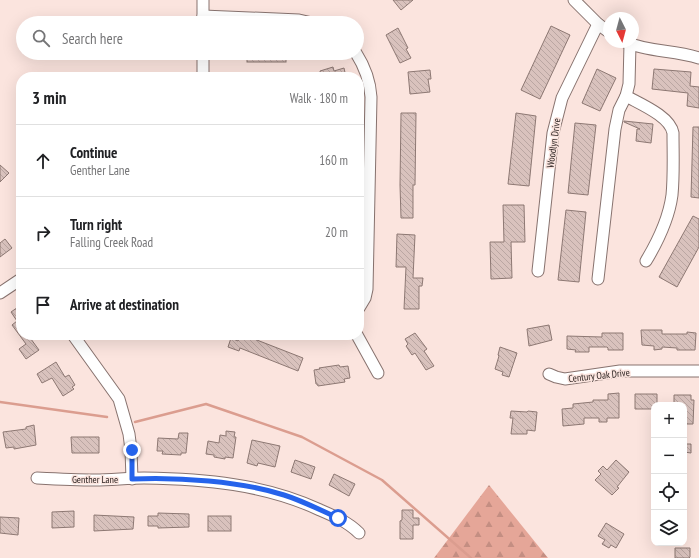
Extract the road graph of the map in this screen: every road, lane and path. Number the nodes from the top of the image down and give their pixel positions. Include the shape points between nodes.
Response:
1 (203, 0) edge
2 (574, 0) edge
3 (203, 16) edge
4 (598, 24) junction
5 (603, 28) edge
6 (639, 45) edge
7 (627, 48) edge
8 (699, 58) edge
9 (203, 60) edge
10 (360, 60) edge
11 (203, 72) edge
12 (626, 96) junction
13 (646, 261) dead end
14 (538, 271) dead end
15 (598, 279) dead end
16 (16, 282) edge
17 (0, 293) edge
18 (364, 300) edge
19 (77, 340) edge
20 (360, 340) edge
21 (699, 371) edge
22 (378, 373) dead end
23 (549, 374) dead end
24 (37, 478) dead end
25 (132, 479) junction
26 (359, 533) dead end

1 - 3 street
2 - 4 street
4 - 5 street
4 - 14 street, Woodlyn Drive via 562,98 556,117
6 - 8 street
7 - 12 street via 629,84
9 - 11 street
10 - 18 street via 368,78 371,97 367,289
12 - 13 street via 669,122 673,132 673,176 668,212
12 - 15 street via 619,110 615,129
16 - 17 street
19 - 25 street via 119,399 132,450
20 - 22 street
21 - 23 street, Century Oak Drive via 620,371 565,379
24 - 25 street, Genther Lane
25 - 26 street, Genther Lane via 226,483 268,491 324,512 353,527

